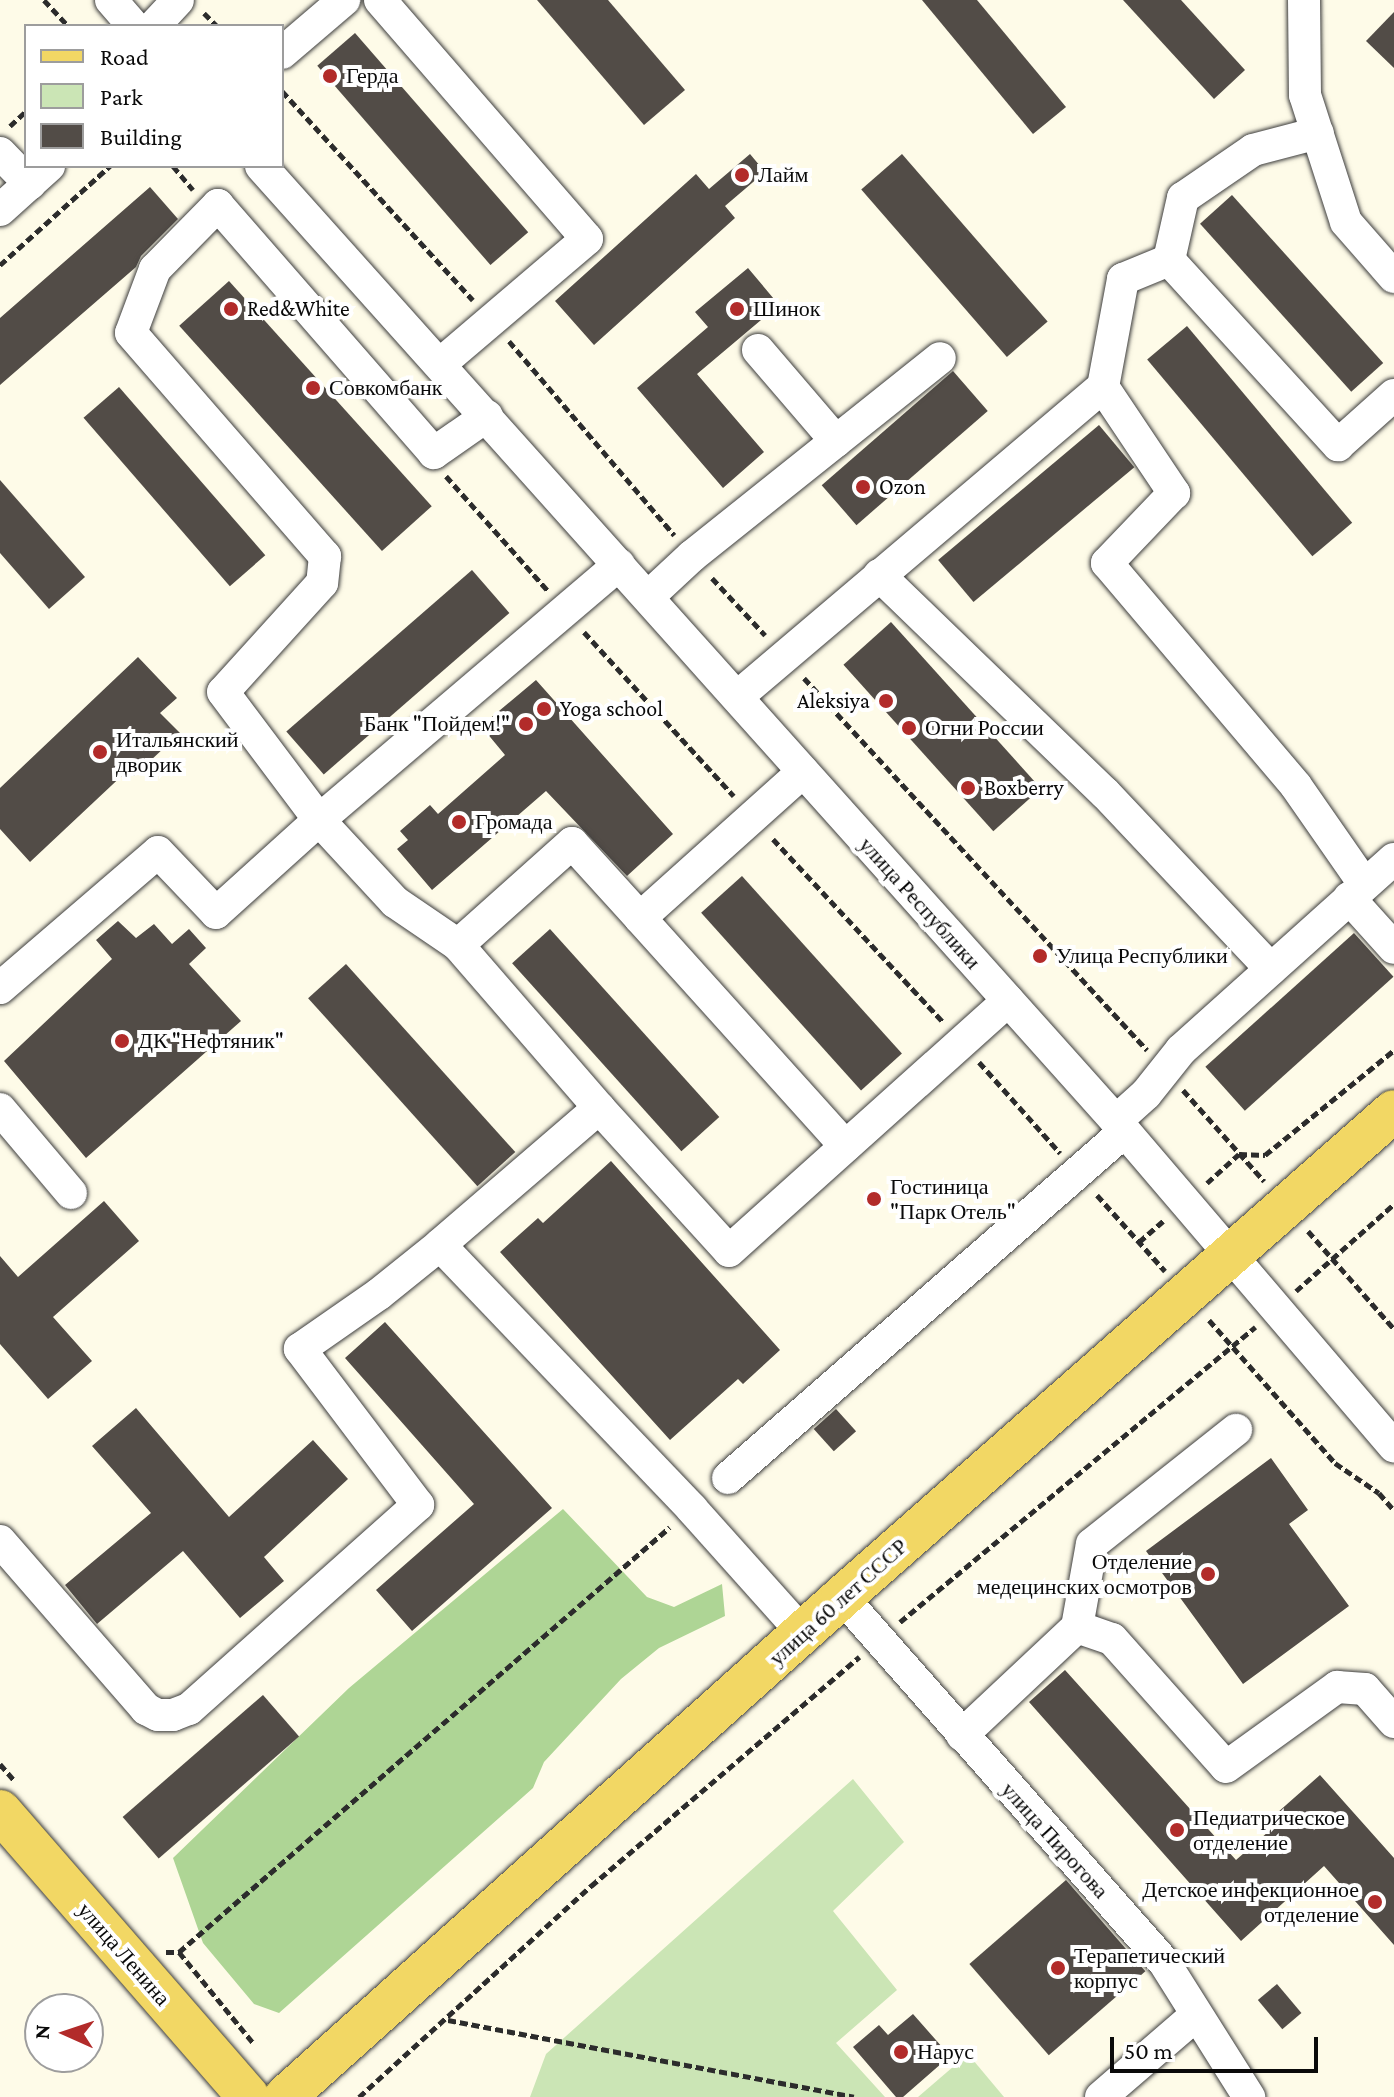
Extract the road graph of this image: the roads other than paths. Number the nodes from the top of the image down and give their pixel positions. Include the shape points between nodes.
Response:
1 (111, 0) edge
2 (178, 0) edge
3 (344, 0) edge
4 (380, 0) edge
5 (1304, 0) edge
6 (132, 24) edge
7 (156, 24) edge
8 (284, 51) edge
9 (1318, 133) junction
10 (0, 153) edge
11 (24, 167) edge
12 (263, 168) edge
13 (39, 175) edge
14 (0, 210) edge
15 (1169, 260) junction
16 (1394, 277) edge
17 (758, 350) dead end
18 (940, 358) dead end
19 (440, 364) junction
20 (1103, 387) junction
21 (1394, 395) edge
22 (487, 416) junction
23 (836, 441) junction
24 (619, 565) junction
25 (879, 575) junction
26 (649, 596) junction
27 (737, 697) junction
28 (803, 772) junction
29 (319, 820) junction
30 (1394, 859) edge
31 (1356, 891) junction
32 (640, 918) junction
33 (458, 945) junction
34 (1394, 948) edge
35 (1271, 969) junction
36 (0, 988) edge
37 (1008, 1001) junction
38 (599, 1108) junction
39 (0, 1109) edge
40 (1394, 1111) edge
41 (1120, 1126) junction
42 (845, 1146) junction
43 (71, 1193) dead end
44 (440, 1245) junction
45 (1231, 1253) junction
46 (1236, 1430) dead end
47 (1394, 1447) edge
48 (728, 1478) dead end
49 (0, 1541) edge
50 (842, 1597) junction
51 (1077, 1627) junction
52 (803, 1633) junction
53 (1394, 1722) edge
54 (962, 1735) junction
55 (0, 1811) edge
56 (1196, 2015) junction
57 (249, 2097) edge
58 (285, 2097) edge
59 (1101, 2097) edge
60 (1249, 2097) edge

1 - 6 street
2 - 7 street
3 - 8 street
4 - 19 street via 587,239
5 - 9 street via 1305,95
9 - 15 street via 1253,150 1183,198
9 - 16 street via 1346,222
10 - 11 street
12 - 19 street, улица Республики
13 - 14 street
15 - 20 street via 1123,279
15 - 21 street via 1338,445
17 - 23 street
18 - 23 street
19 - 22 street, улица Республики
20 - 25 street
20 - 31 street via 1174,493 1107,563 1296,786
22 - 24 street, улица Республики
22 - 29 street via 434,453 218,205 155,269 131,333 325,556 322,583 223,692
23 - 26 street
24 - 26 street, улица Республики
24 - 29 street
25 - 27 street
25 - 35 street via 1105,793
26 - 27 street, улица Республики
27 - 28 street, улица Республики
28 - 32 street
28 - 37 street, улица Республики
29 - 33 street via 395,902
29 - 36 street via 216,913 158,852
30 - 31 street
31 - 34 street
31 - 35 street
32 - 33 street via 572,843
32 - 42 street
33 - 38 street
35 - 41 street via 1181,1050
37 - 41 street, улица Республики
37 - 42 street
38 - 42 street via 729,1251
38 - 44 street
39 - 43 street
40 - 45 main road, улица 60 лет СССР
41 - 45 street, улица Республики
41 - 48 street via 1077,1173
44 - 49 street via 300,1349 418,1505 189,1709 158,1715 146,1709
44 - 52 street
45 - 47 street, улица Республики
45 - 50 main road, улица 60 лет СССР
46 - 51 street via 1092,1544
50 - 52 main road, улица 60 лет СССР
50 - 54 street, улица Пирогова
51 - 53 street via 1112,1639 1226,1767 1337,1687 1365,1689
51 - 54 street
52 - 58 main road, улица 60 лет СССР
54 - 56 street, улица Пирогова via 1164,1962
55 - 57 main road, улица Ленина
56 - 59 street
56 - 60 street, улица Пирогова

